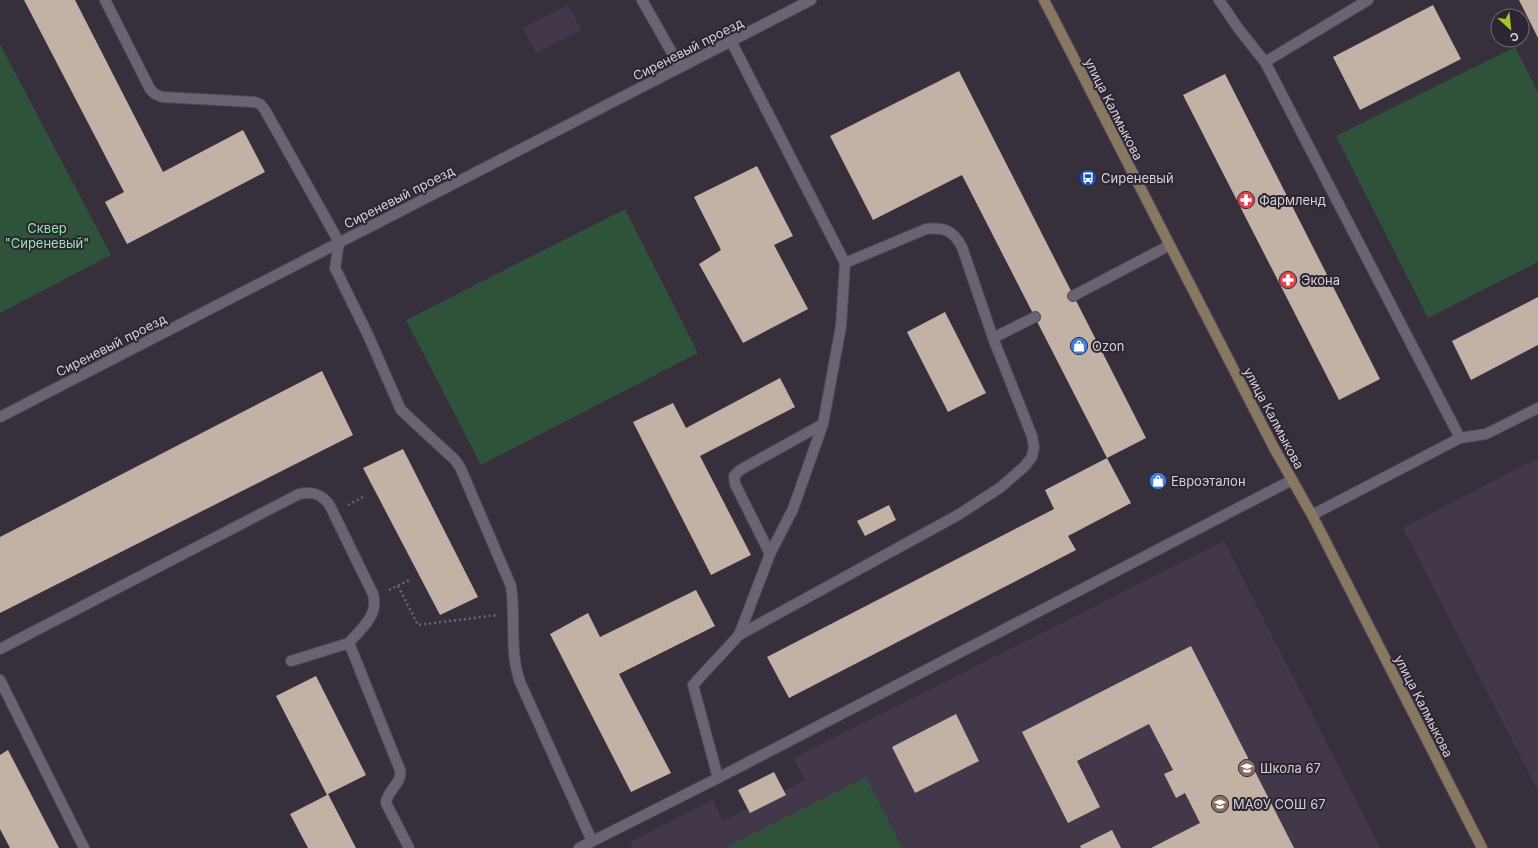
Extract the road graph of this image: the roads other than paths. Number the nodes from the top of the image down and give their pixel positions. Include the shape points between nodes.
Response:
1 (105, 0) edge
2 (642, 0) edge
3 (811, 0) edge
4 (1044, 0) edge
5 (1219, 0) edge
6 (1368, 0) edge
7 (731, 41) junction
8 (1266, 62) junction
9 (680, 67) junction
10 (339, 242) junction
11 (1170, 246) junction
12 (845, 263) junction
13 (1073, 296) dead end
14 (1035, 317) dead end
15 (993, 338) junction
16 (1538, 408) edge
17 (0, 417) edge
18 (823, 424) junction
19 (1460, 438) junction
20 (1292, 480) junction
21 (1312, 515) junction
22 (770, 554) junction
23 (739, 634) junction
24 (349, 643) junction
25 (0, 648) edge
26 (291, 661) dead end
27 (0, 680) edge
28 (718, 778) junction
29 (592, 841) junction
30 (84, 848) edge
31 (409, 848) edge
32 (579, 848) edge
33 (1482, 848) edge

1 - 10 street via 150,89 155,94 162,97 254,102 263,107
2 - 9 street
3 - 7 street, Сиреневый проезд
4 - 11 main road, улица Калмыкова
5 - 8 street
6 - 8 street
7 - 9 street, Сиреневый проезд
7 - 12 street
8 - 19 street
9 - 10 street, Сиреневый проезд
10 - 17 street, Сиреневый проезд
10 - 29 street via 335,268 398,405 460,467 511,586 517,676
11 - 13 street
11 - 20 main road, улица Калмыкова
12 - 15 street via 926,229 948,230 957,237 962,247
12 - 18 street via 841,326
14 - 15 street
15 - 23 street via 1032,436 1032,457 1025,466 1001,487 958,515
16 - 19 street via 1486,434
18 - 22 street via 793,509
18 - 22 street via 740,470 734,476 735,484
19 - 21 street
20 - 21 main road, улица Калмыкова
20 - 28 street
21 - 33 main road, улица Калмыкова
22 - 23 street
23 - 28 street via 692,685
24 - 25 street via 372,616 375,609 374,597 329,504 320,495 307,492
24 - 26 street
24 - 31 street via 400,770 401,777 386,803
27 - 30 street
28 - 29 street
29 - 32 street

